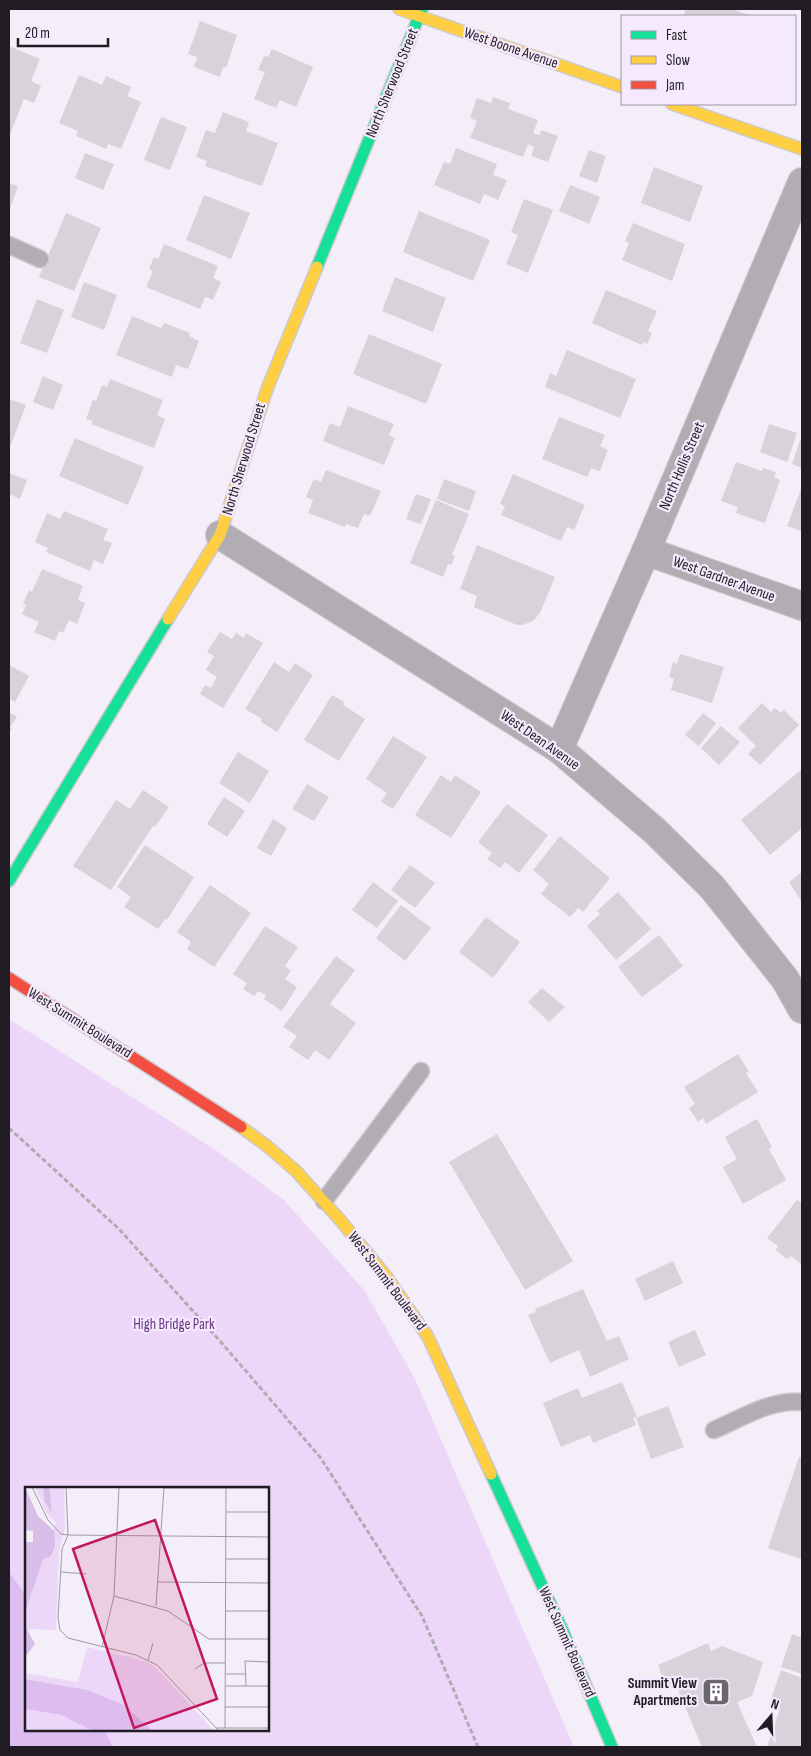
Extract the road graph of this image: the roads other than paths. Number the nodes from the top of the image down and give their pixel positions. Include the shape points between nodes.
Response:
1 (399, 9) edge
2 (421, 12) edge
3 (621, 86) edge
4 (675, 105) edge
5 (802, 149) edge
6 (802, 182) edge
7 (9, 245) edge
8 (40, 259) dead end
9 (220, 535) junction
10 (646, 551) junction
11 (802, 606) edge
12 (559, 749) junction
13 (9, 881) edge
14 (9, 978) edge
15 (802, 1009) edge
16 (421, 1072) dead end
17 (324, 1201) junction
18 (802, 1402) edge
19 (714, 1430) dead end
20 (612, 1747) edge

1 - 2 street, West Boone Avenue
2 - 3 street, West Boone Avenue
2 - 9 street, North Sherwood Street via 266,388
4 - 5 street
6 - 10 street, North Hollis Street
7 - 8 lane
9 - 12 street, West Dean Avenue
9 - 13 street, North Sherwood Street
10 - 11 street, West Gardner Avenue
10 - 12 street, North Hollis Street
12 - 15 street, West Dean Avenue via 655,831 712,887 785,979
14 - 17 street, West Summit Boulevard via 236,1123 296,1171
16 - 17 lane
17 - 20 street, West Summit Boulevard via 386,1276 428,1337 562,1629
18 - 19 lane via 773,1404

